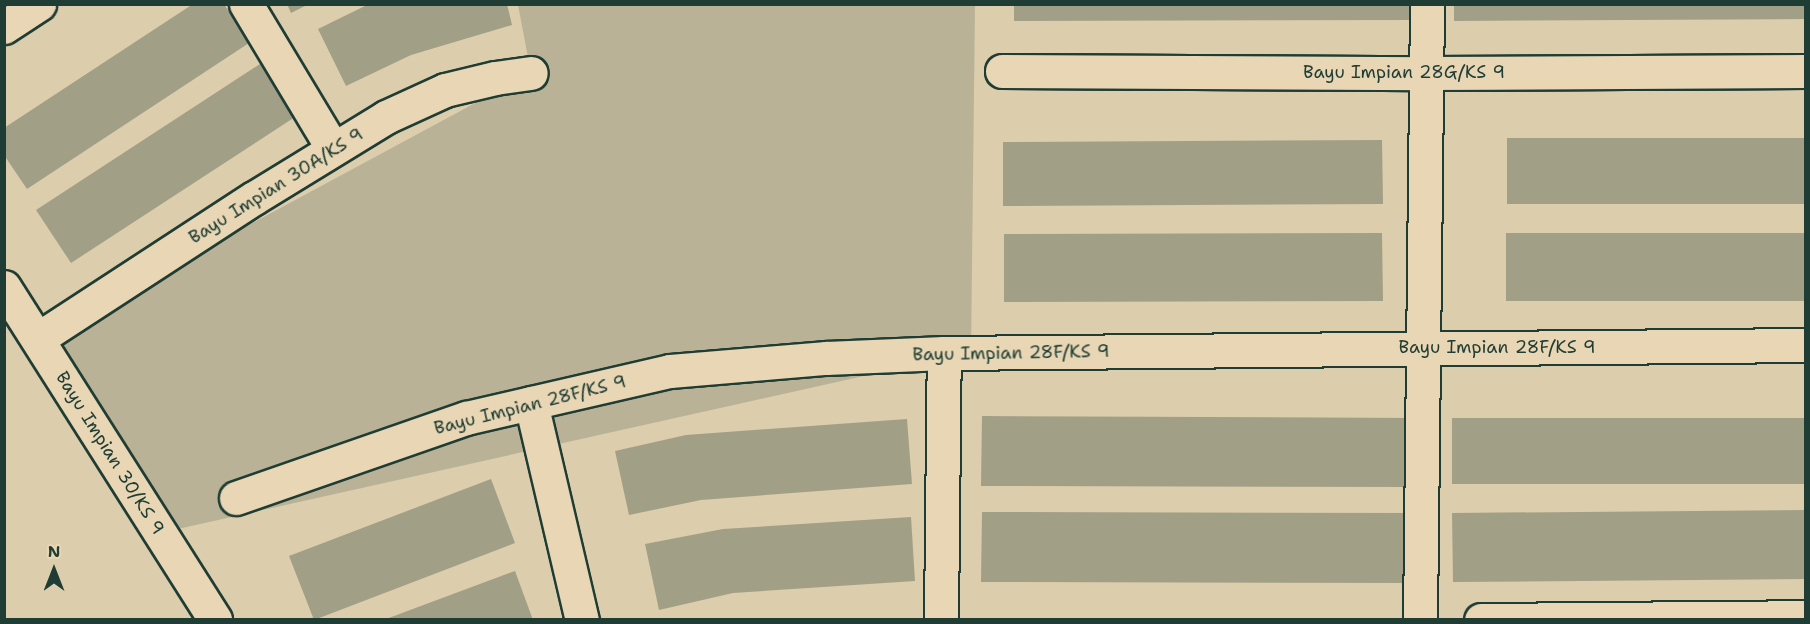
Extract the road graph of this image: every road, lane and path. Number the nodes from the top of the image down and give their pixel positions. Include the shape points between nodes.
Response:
1 (39, 4) edge
2 (246, 4) edge
3 (1427, 4) edge
4 (4, 27) edge
5 (1002, 71) dead end
6 (1806, 71) edge
7 (531, 73) dead end
8 (1428, 73) junction
9 (333, 149) junction
10 (4, 287) edge
11 (39, 338) junction
12 (1806, 345) edge
13 (1423, 347) junction
14 (944, 353) junction
15 (531, 403) junction
16 (236, 498) dead end
17 (1806, 617) edge
18 (215, 620) edge
19 (582, 620) edge
20 (941, 620) edge
21 (1420, 620) edge
22 (1481, 620) edge

1 - 4 street
2 - 9 street
3 - 8 street
5 - 8 street, Bayu Impian 28G/KS 9
6 - 8 street, Bayu Impian 28G/KS 9
7 - 9 street, Bayu Impian 30A/KS 9 via 445,90 386,117
8 - 13 street
9 - 11 street, Bayu Impian 30A/KS 9
10 - 11 street, Bayu Impian 30/KS 9
11 - 18 street, Bayu Impian 30/KS 9
12 - 13 street, Bayu Impian 28F/KS 9
13 - 14 street, Bayu Impian 28F/KS 9
13 - 21 street
14 - 15 street, Bayu Impian 28F/KS 9 via 670,370
14 - 20 street
15 - 16 street, Bayu Impian 28F/KS 9 via 466,418
15 - 19 street
17 - 22 street

